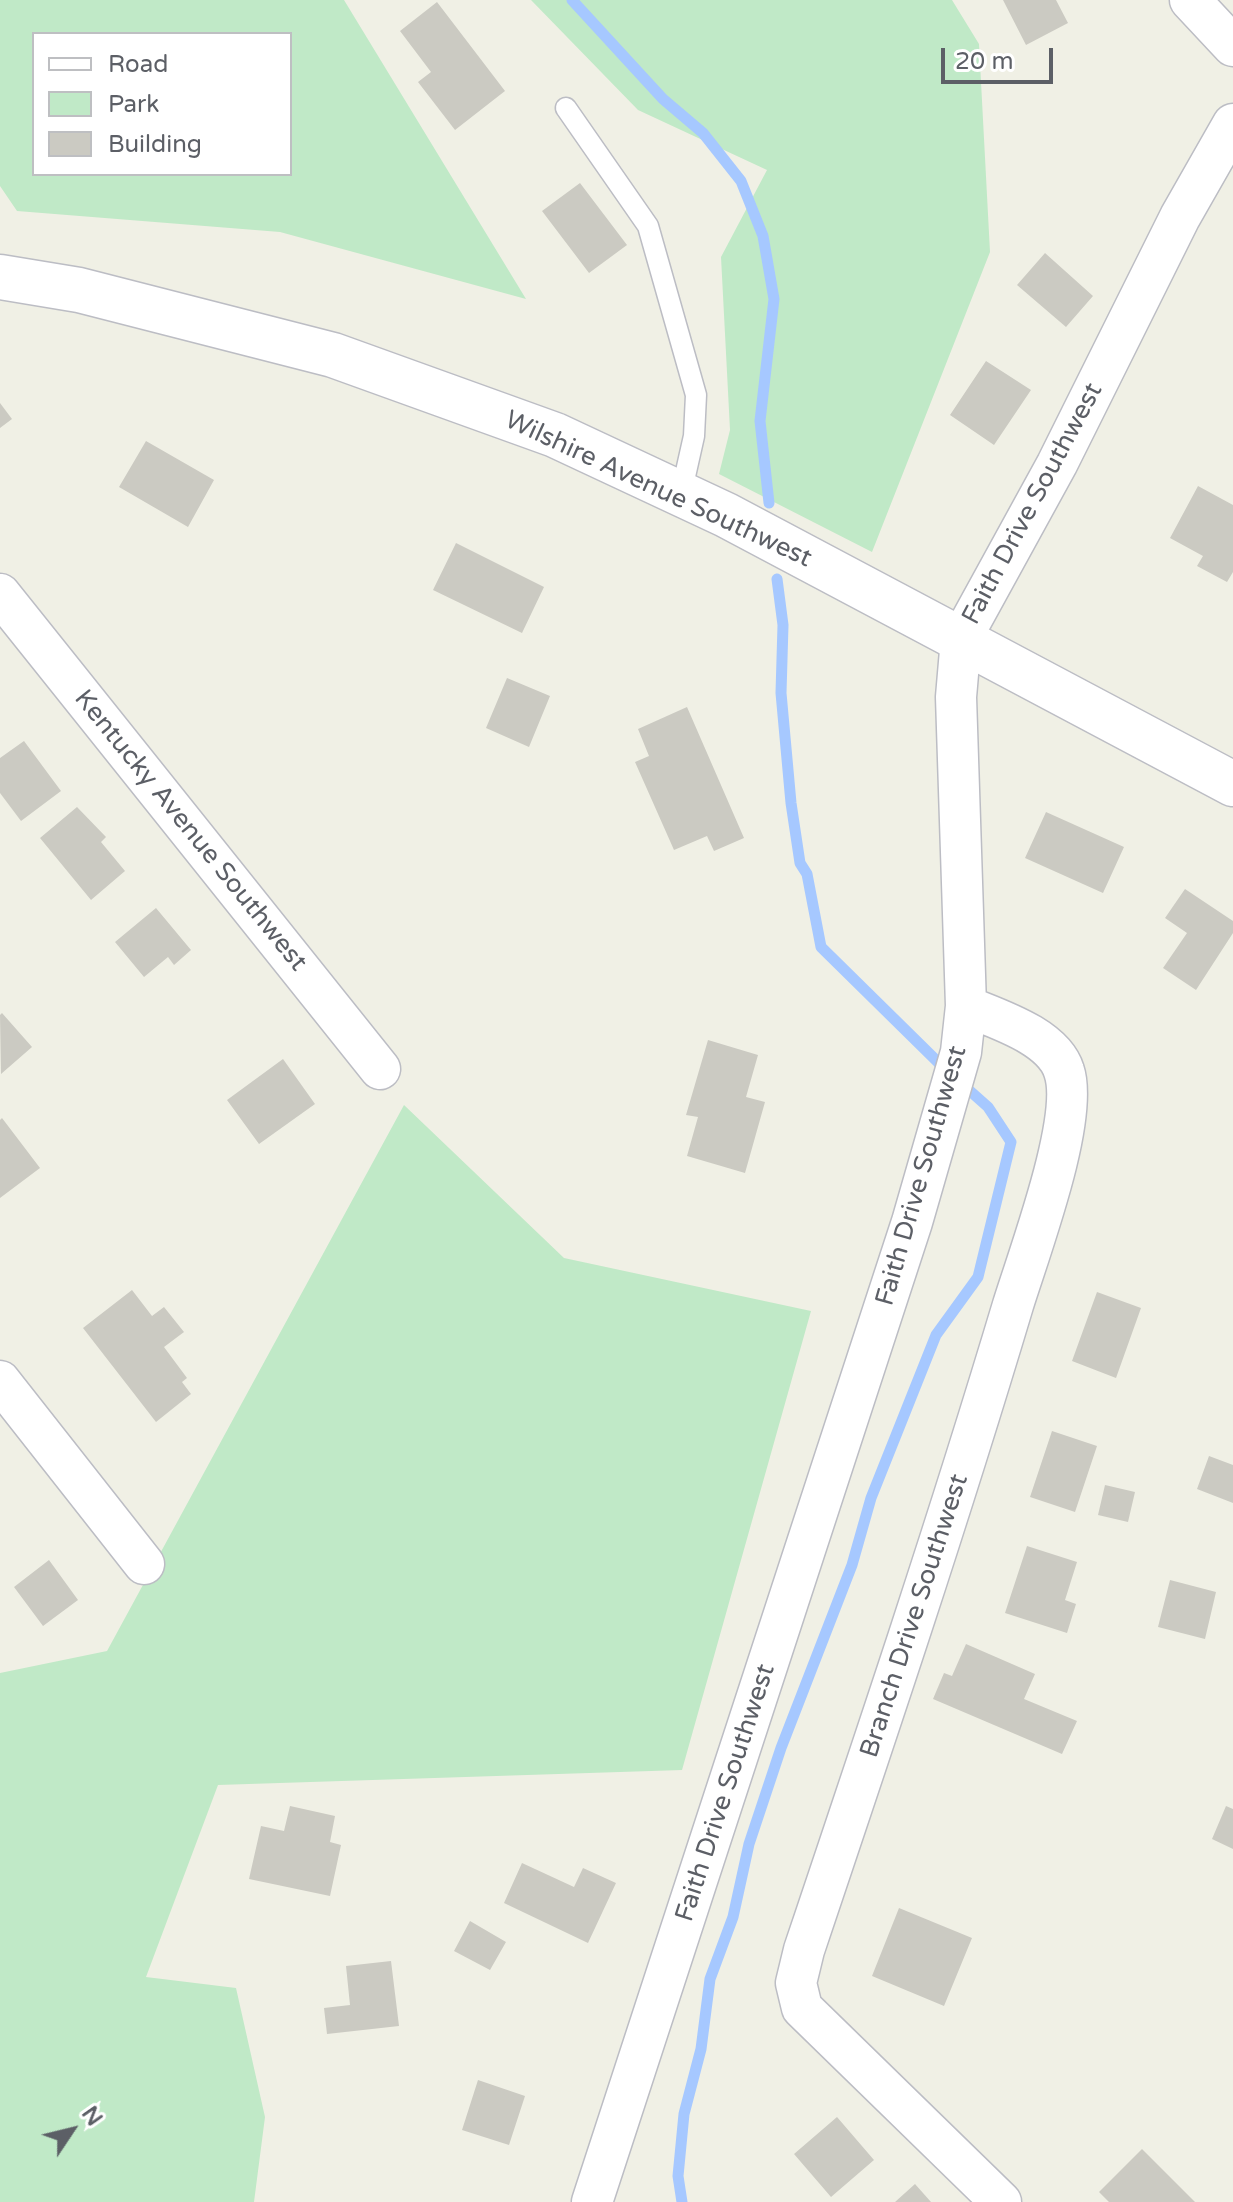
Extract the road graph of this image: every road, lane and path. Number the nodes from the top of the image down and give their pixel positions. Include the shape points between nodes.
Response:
1 (1190, 0) edge
2 (1233, 46) edge
3 (566, 108) dead end
4 (1233, 124) edge
5 (0, 277) edge
6 (681, 494) junction
7 (0, 594) edge
8 (961, 639) junction
9 (1233, 784) edge
10 (966, 1006) junction
11 (380, 1069) dead end
12 (0, 1381) edge
13 (144, 1564) dead end
14 (592, 2202) edge
15 (1001, 2202) edge

1 - 2 street
3 - 6 lane via 648,226 696,395 694,436
4 - 8 street, Faith Drive Southwest
5 - 6 street, Wilshire Avenue Southwest via 79,290 333,355 555,435
6 - 8 street, Wilshire Avenue Southwest
7 - 11 street, Kentucky Avenue Southwest
8 - 9 street, Wilshire Avenue Southwest
8 - 10 street, Faith Drive Southwest via 956,697
10 - 14 street, Faith Drive Southwest via 961,1052 912,1222
10 - 15 street, Branch Drive Southwest via 1024,1030 1047,1047 1064,1069 1068,1106 951,1512 796,1983 802,2008
12 - 13 street

